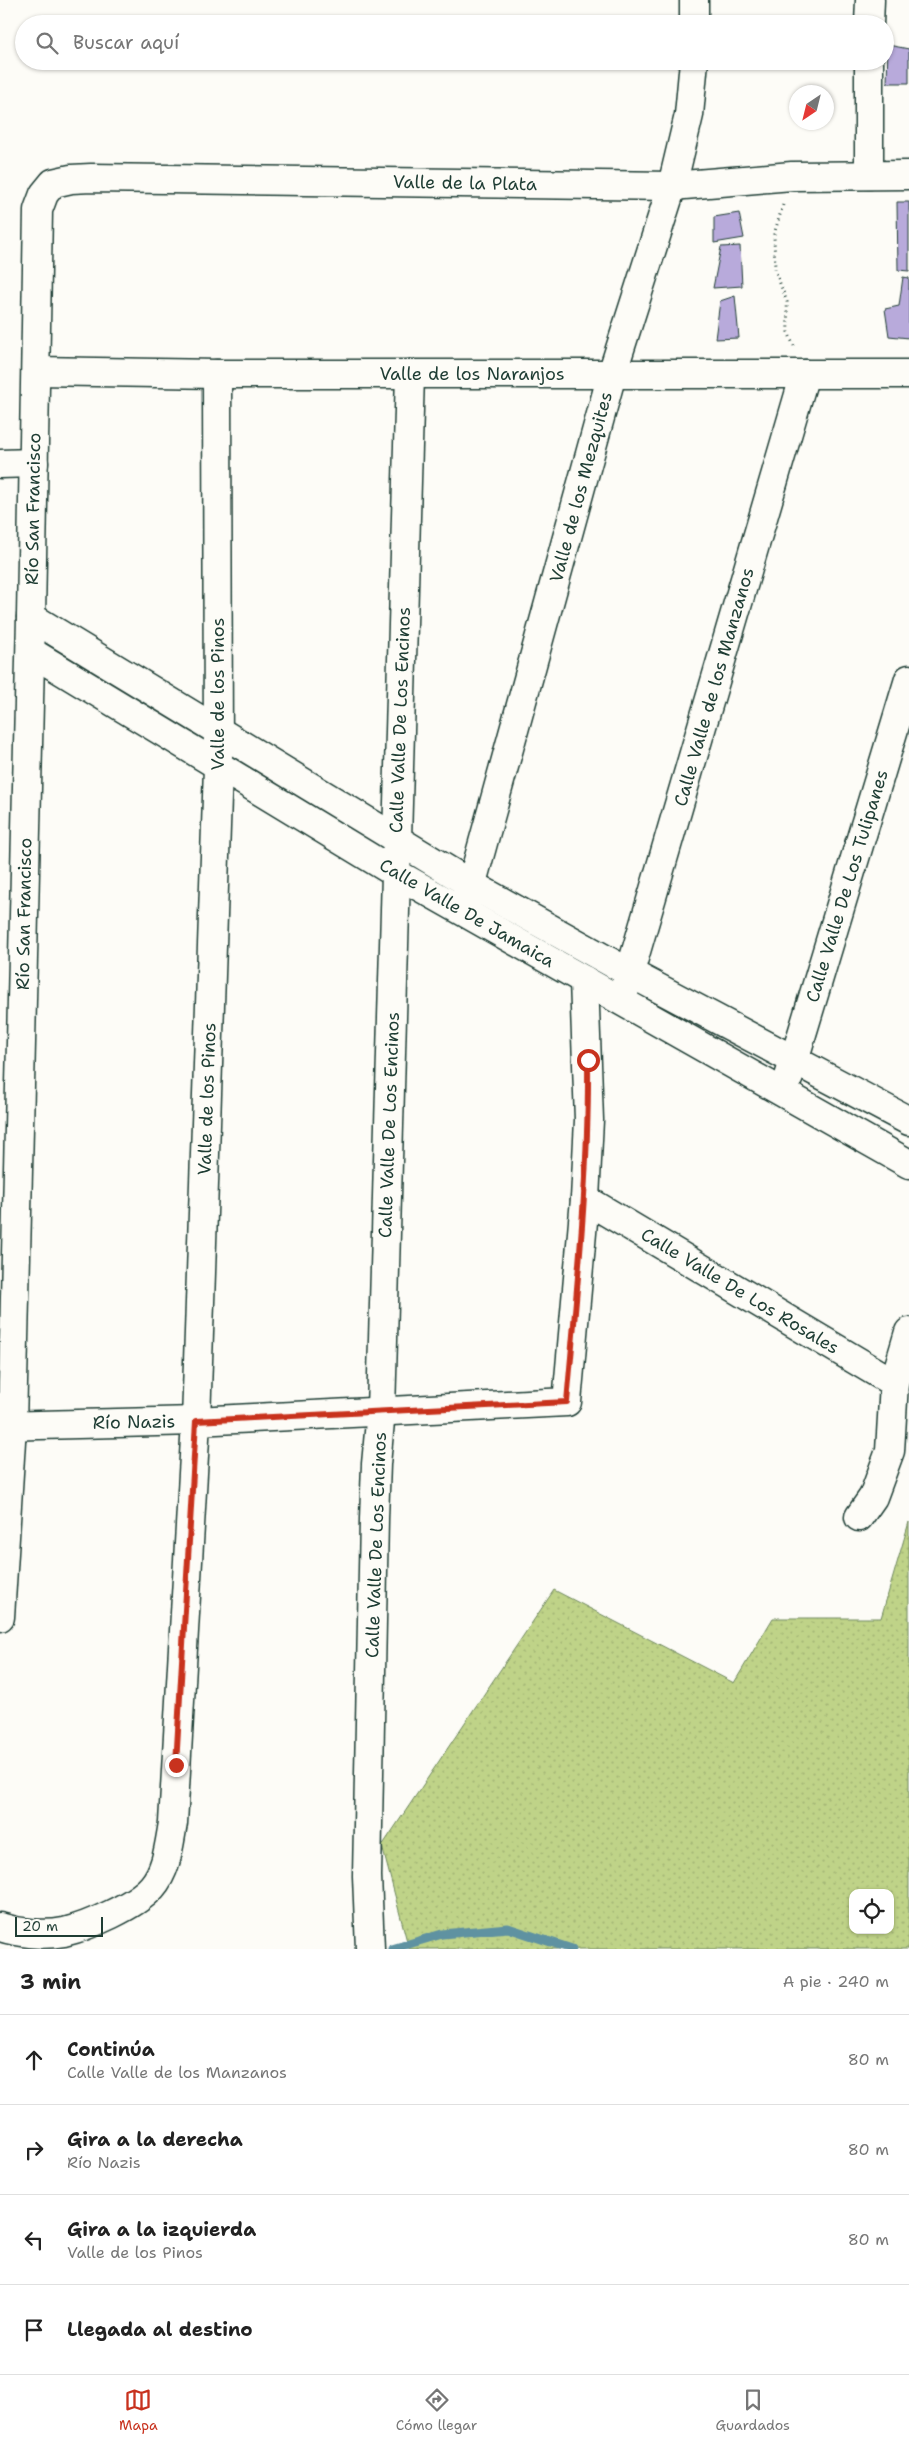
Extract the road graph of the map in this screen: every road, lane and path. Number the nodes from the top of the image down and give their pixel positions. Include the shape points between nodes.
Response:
1 (694, 0) edge
2 (870, 0) edge
3 (694, 15) edge
4 (870, 15) edge
5 (693, 70) edge
6 (869, 70) edge
7 (868, 175) junction
8 (909, 175) edge
9 (792, 176) junction
10 (672, 186) junction
11 (38, 210) joint
12 (36, 371) junction
13 (217, 374) junction
14 (410, 374) junction
15 (612, 374) junction
16 (806, 374) junction
17 (909, 374) edge
18 (0, 464) edge
19 (34, 464) junction
20 (31, 617) junction
21 (30, 652) junction
22 (909, 679) edge
23 (217, 732) junction
24 (218, 767) junction
25 (396, 840) junction
26 (397, 874) junction
27 (472, 885) junction
28 (464, 913) junction
29 (630, 973) junction
30 (584, 980) junction
31 (622, 1000) junction
32 (795, 1062) junction
33 (782, 1092) junction
34 (909, 1121) edge
35 (909, 1164) edge
36 (585, 1199) junction
37 (909, 1332) edge
38 (894, 1383) junction
39 (381, 1411) junction
40 (196, 1421) junction
41 (6, 1425) edge
42 (860, 1517) dead end
43 (0, 1617) edge
44 (0, 1927) edge
45 (370, 1949) edge

1 - 3 street
2 - 4 street
5 - 10 street, Valle de los Mezquites via 689,115
6 - 7 street
7 - 8 street, Valle de la Plata
7 - 9 street, Valle de la Plata
9 - 10 street, Valle de la Plata
9 - 16 path via 774,234 775,270 787,302 788,332
10 - 11 street, Valle de la Plata via 72,179 53,183 44,194
10 - 15 street, Valle de los Mezquites
11 - 12 street, Río San Francisco
12 - 13 street, Valle de los Naranjos
12 - 19 street, Río San Francisco
13 - 14 street, Valle de los Naranjos
13 - 23 street, Valle de los Pinos
14 - 15 street, Valle de los Naranjos
14 - 25 street, Calle Valle De Los Encinos
15 - 16 street, Valle de los Naranjos
15 - 27 street, Valle de los Mezquites
16 - 17 street, Valle de los Naranjos
16 - 29 street, Calle Valle de los Manzanos
18 - 19 street
19 - 20 street, Río San Francisco
20 - 21 street, Río San Francisco
20 - 23 street, Calle Valle De Jamaica
21 - 24 street, Calle Valle De Jamaica
21 - 41 street, Río San Francisco
22 - 32 street, Calle Valle De Los Tulipanes
23 - 24 street, Valle de los Pinos
23 - 25 street, Calle Valle De Jamaica
24 - 26 street, Calle Valle De Jamaica
24 - 40 street, Valle de los Pinos
25 - 26 street, Calle Valle De Los Encinos
25 - 27 street, Calle Valle De Jamaica
26 - 28 street, Calle Valle De Jamaica
26 - 39 street, Calle Valle De Los Encinos
27 - 28 street, Valle de los Mezquites
27 - 29 street, Calle Valle De Jamaica
28 - 30 street, Calle Valle De Jamaica
29 - 31 street, Calle Valle de los Manzanos
29 - 32 street, Calle Valle De Jamaica
30 - 31 street, Calle Valle De Jamaica
30 - 36 street via 589,1120
31 - 33 street, Calle Valle De Jamaica
32 - 33 street, Calle Valle De Los Tulipanes
32 - 34 street, Calle Valle De Jamaica
33 - 35 street, Calle Valle De Jamaica
36 - 38 street, Calle Valle De Los Rosales
36 - 39 street, Río Nazis via 567,1402
37 - 38 street
38 - 42 street via 890,1451 873,1497
39 - 40 street, Río Nazis
39 - 45 street, Calle Valle De Los Encinos via 376,1464 367,1876
40 - 41 street, Río Nazis
40 - 44 street, Valle de los Pinos via 173,1823 166,1860 152,1887 123,1909 63,1932 27,1933
41 - 43 street, Río San Francisco

